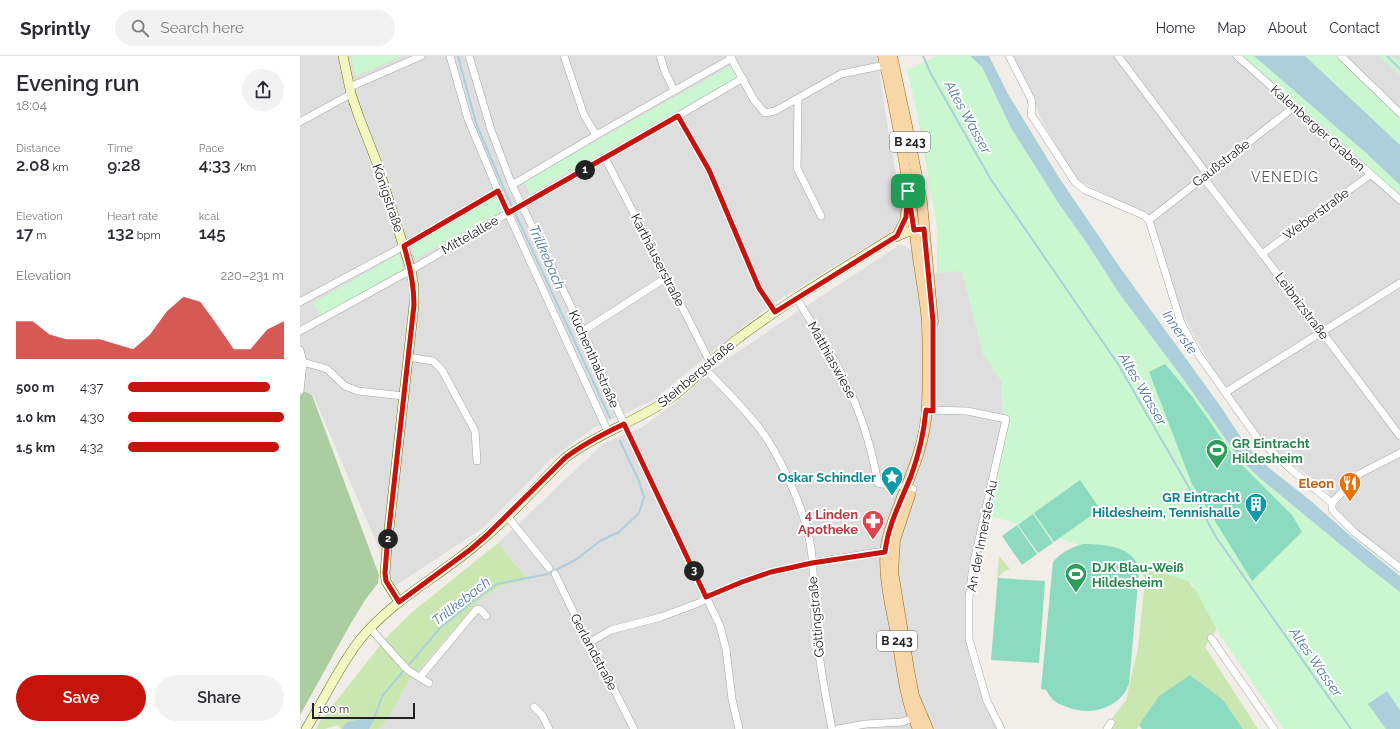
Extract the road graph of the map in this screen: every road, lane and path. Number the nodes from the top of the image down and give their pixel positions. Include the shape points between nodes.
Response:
1 (343, 56) edge
2 (421, 56) edge
3 (450, 56) edge
4 (469, 56) edge
5 (564, 56) edge
6 (660, 56) edge
7 (892, 56) edge
8 (1008, 56) edge
9 (1118, 56) edge
10 (1237, 56) edge
11 (1341, 56) edge
12 (731, 57) edge
13 (884, 60) edge
14 (743, 78) junction
15 (674, 90) junction
16 (351, 91) junction
17 (798, 99) junction
18 (1294, 107) junction
19 (1400, 113) edge
20 (678, 116) junction
21 (300, 122) edge
22 (596, 135) junction
23 (605, 158) junction
24 (1370, 174) junction
25 (1205, 175) junction
26 (512, 186) junction
27 (498, 191) junction
28 (908, 191) junction
29 (1400, 200) edge
30 (522, 205) junction
31 (508, 213) junction
32 (821, 216) dead end
33 (1149, 220) junction
34 (919, 230) junction
35 (897, 236) junction
36 (404, 246) junction
37 (1262, 254) junction
38 (411, 270) junction
39 (667, 277) junction
40 (1400, 283) edge
41 (796, 298) junction
42 (300, 302) edge
43 (775, 312) junction
44 (300, 331) edge
45 (583, 331) junction
46 (1322, 332) junction
47 (300, 350) edge
48 (408, 357) junction
49 (303, 362) junction
50 (707, 365) junction
51 (300, 391) edge
52 (1226, 392) junction
53 (404, 396) junction
54 (930, 410) junction
55 (624, 424) junction
56 (608, 432) junction
57 (1400, 436) edge
58 (1400, 453) edge
59 (477, 462) dead end
60 (910, 488) junction
61 (1332, 503) junction
62 (507, 516) junction
63 (890, 552) junction
64 (812, 563) junction
65 (550, 568) dead end
66 (1400, 568) edge
67 (555, 574) dead end
68 (706, 597) junction
69 (399, 602) junction
70 (486, 616) dead end
71 (370, 628) junction
72 (1211, 638) dead end
73 (590, 642) junction
74 (420, 677) junction
75 (429, 683) dead end
76 (534, 707) dead end
77 (917, 716) junction
78 (306, 729) edge
79 (549, 729) edge
80 (634, 729) edge
81 (739, 729) edge
82 (832, 729) edge
83 (838, 729) edge
84 (918, 729) edge
85 (928, 729) edge
86 (1001, 729) edge
87 (1274, 729) edge

1 - 16 main road, Königstraße
2 - 16 street
3 - 27 street, Küchenthalstraße via 468,119
4 - 26 street, Küchenthalstraße via 491,130
5 - 22 street via 584,116
6 - 15 street
7 - 34 main road, B 243 via 922,202
8 - 33 street via 1031,99 1031,114 1075,182 1085,190
9 - 25 street, Leibnizstraße
10 - 18 street, Kalenberger Graben
11 - 19 street
12 - 14 street
12 - 15 street
13 - 17 street via 841,74
13 - 28 main road, B 243
14 - 17 street via 754,100 765,113 775,111
14 - 20 street, Mittelallee
15 - 22 street
16 - 21 street
16 - 36 main road, Königstraße
17 - 32 street via 797,168
18 - 24 street, Kalenberger Graben
18 - 25 street, Gaußstraße
20 - 23 street, Mittelallee
20 - 43 street via 709,170 759,288
22 - 26 street
23 - 30 street, Mittelallee
23 - 39 street, Karthäuserstraße
24 - 29 street, Kalenberger Graben
24 - 37 street, Weberstraße
25 - 33 street, Gaußstraße
25 - 37 street, Leibnizstraße
26 - 30 street, Küchenthalstraße
27 - 31 street, Küchenthalstraße
27 - 36 street, Mittelallee
28 - 34 main road, B 243
28 - 35 main road, B 243 via 906,217
30 - 31 street, Mittelallee
30 - 45 street, Küchenthalstraße
31 - 38 street, Mittelallee
31 - 56 street, Küchenthalstraße
33 - 52 street via 1184,328 1198,354
34 - 35 main road, Steinbergstraße
34 - 54 main road, B 243 via 933,321
35 - 41 main road, Steinbergstraße
36 - 38 main road, Königstraße
36 - 42 street, Mittelallee
37 - 46 street, Leibnizstraße
38 - 44 street, Mittelallee
38 - 48 main road, Königstraße via 414,305
39 - 45 street
39 - 50 street, Karthäuserstraße
40 - 46 street
41 - 43 main road, Steinbergstraße
41 - 60 street, Matthiaswiese via 851,392 868,438 878,483
43 - 50 main road, Steinbergstraße via 738,338
45 - 55 street, Küchenthalstraße
46 - 52 street
46 - 57 street, Leibnizstraße
47 - 49 street
48 - 53 main road, Königstraße
48 - 59 street via 433,361 442,370 475,431
49 - 51 street
49 - 53 street via 327,369 345,386 358,391
50 - 55 main road, Steinbergstraße via 674,396
50 - 64 street, Göttingstraße via 760,430 780,464 803,516 809,535
52 - 61 street via 1258,439
53 - 69 main road, Königstraße via 385,573 386,581
54 - 60 main road, B 243
54 - 86 street, An der Innerste-Au via 967,412 1006,419 973,566 969,605 969,639 987,701
55 - 56 main road, Steinbergstraße
55 - 68 street, Küchenthalstraße
56 - 62 main road, Steinbergstraße via 565,458
58 - 61 street via 1359,474
60 - 63 main road, B 243 via 888,534
61 - 66 street via 1333,511 1344,522
62 - 65 street
62 - 69 main road, Steinbergstraße via 471,549
63 - 64 street
63 - 77 main road, B 243 via 887,580 907,698
64 - 68 street via 771,572
64 - 82 street, Göttingstraße via 818,645
67 - 73 street, Gerlandstraße
68 - 73 street via 701,602 661,617 611,630
68 - 81 street, Küchenthalstraße via 724,638 732,699
69 - 71 main road, Steinbergstraße
70 - 74 street via 480,609 476,610
71 - 74 street via 402,664
71 - 78 main road, Steinbergstraße via 343,665
72 - 87 street
73 - 80 street, Gerlandstraße
74 - 75 street
76 - 79 street via 542,715
77 - 83 street via 902,722
77 - 84 main road, B 243
77 - 85 main road, B 243

